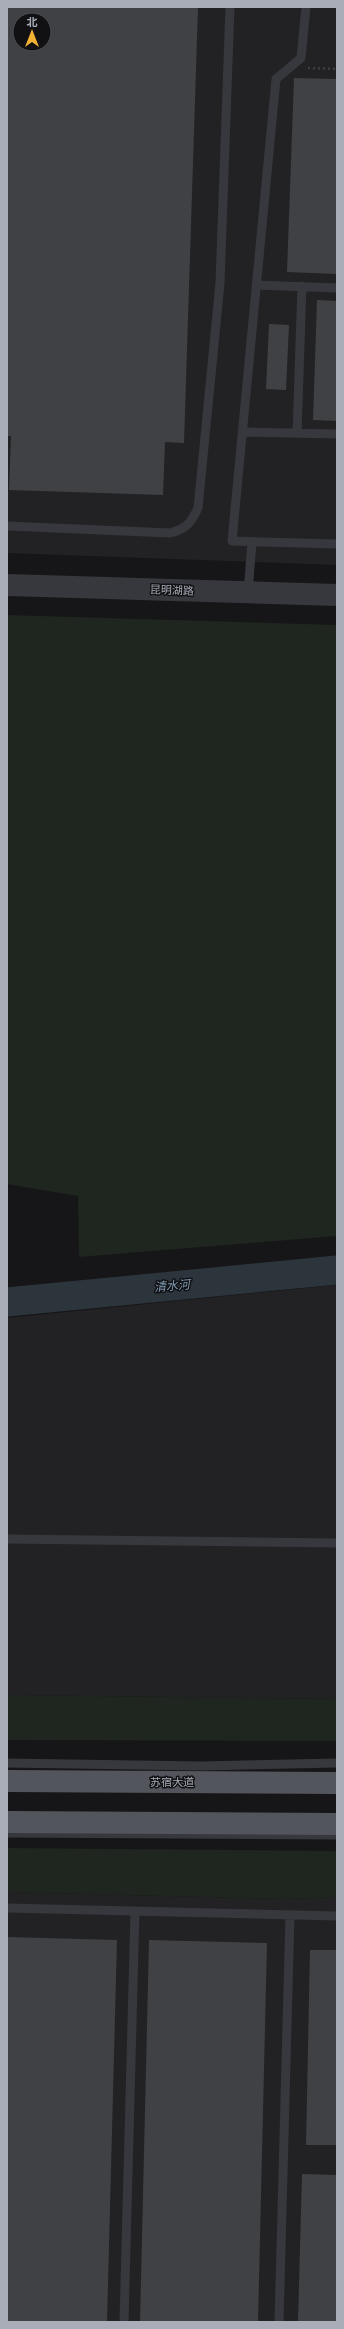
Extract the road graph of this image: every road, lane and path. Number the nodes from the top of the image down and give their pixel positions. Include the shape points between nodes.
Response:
1 (230, 7) edge
2 (306, 7) edge
3 (287, 67) junction
4 (337, 69) edge
5 (256, 285) junction
6 (302, 286) junction
7 (337, 288) edge
8 (242, 432) junction
9 (297, 433) junction
10 (337, 434) edge
11 (7, 526) edge
12 (252, 542) junction
13 (337, 544) edge
14 (7, 585) edge
15 (248, 592) junction
16 (337, 595) edge
17 (7, 1539) edge
18 (337, 1544) edge
19 (7, 1763) edge
20 (337, 1763) edge
21 (7, 1781) edge
22 (337, 1783) edge
23 (7, 1822) edge
24 (337, 1824) edge
25 (7, 1833) edge
26 (337, 1835) edge
27 (7, 1908) edge
28 (135, 1911) junction
29 (290, 1915) junction
30 (337, 1916) edge
31 (124, 2322) edge
32 (279, 2322) edge

1 - 11 lane via 220,283 198,508 191,523 181,530 170,533
2 - 3 lane via 301,58
3 - 4 path
3 - 5 lane via 276,79
5 - 6 lane
5 - 8 lane
6 - 7 lane
6 - 9 lane
8 - 9 lane
8 - 12 lane via 232,541
9 - 10 lane
12 - 13 lane
12 - 15 lane
14 - 15 street, 昆明湖路
15 - 16 street, 昆明湖路
17 - 18 lane
19 - 20 lane via 201,1766
21 - 22 main road, 苏宿大道
23 - 24 main road
25 - 26 lane
27 - 28 lane
28 - 29 lane
28 - 31 lane
29 - 30 lane
29 - 32 lane

